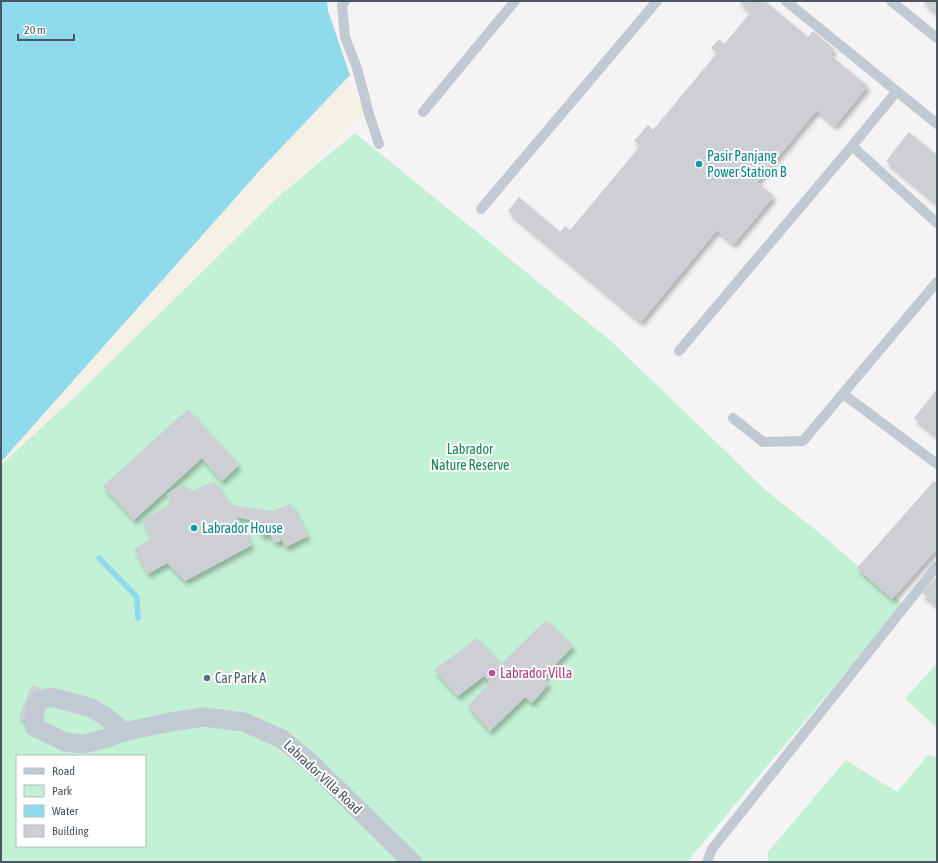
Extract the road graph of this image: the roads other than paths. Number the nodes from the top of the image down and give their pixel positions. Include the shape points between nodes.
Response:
1 (345, 1) edge
2 (515, 1) edge
3 (657, 1) edge
4 (786, 1) edge
5 (891, 1) edge
6 (937, 38) edge
7 (897, 91) junction
8 (423, 112) dead end
9 (937, 124) edge
10 (379, 144) dead end
11 (852, 146) junction
12 (481, 210) dead end
13 (937, 223) edge
14 (937, 282) edge
15 (679, 351) dead end
16 (843, 394) junction
17 (733, 418) dead end
18 (937, 464) edge
19 (937, 566) edge
20 (124, 732) dead end
21 (412, 862) edge
22 (706, 862) edge

1 - 10 lane via 342,5 345,37 357,68
2 - 8 lane
3 - 12 lane
4 - 7 lane
5 - 6 lane
7 - 9 lane
7 - 11 lane
11 - 13 lane
11 - 15 lane
14 - 16 lane
16 - 17 lane via 803,441 763,442
16 - 18 lane
19 - 22 lane via 717,843
20 - 21 street, Labrador Villa Road via 203,717 244,722 282,739 311,763

